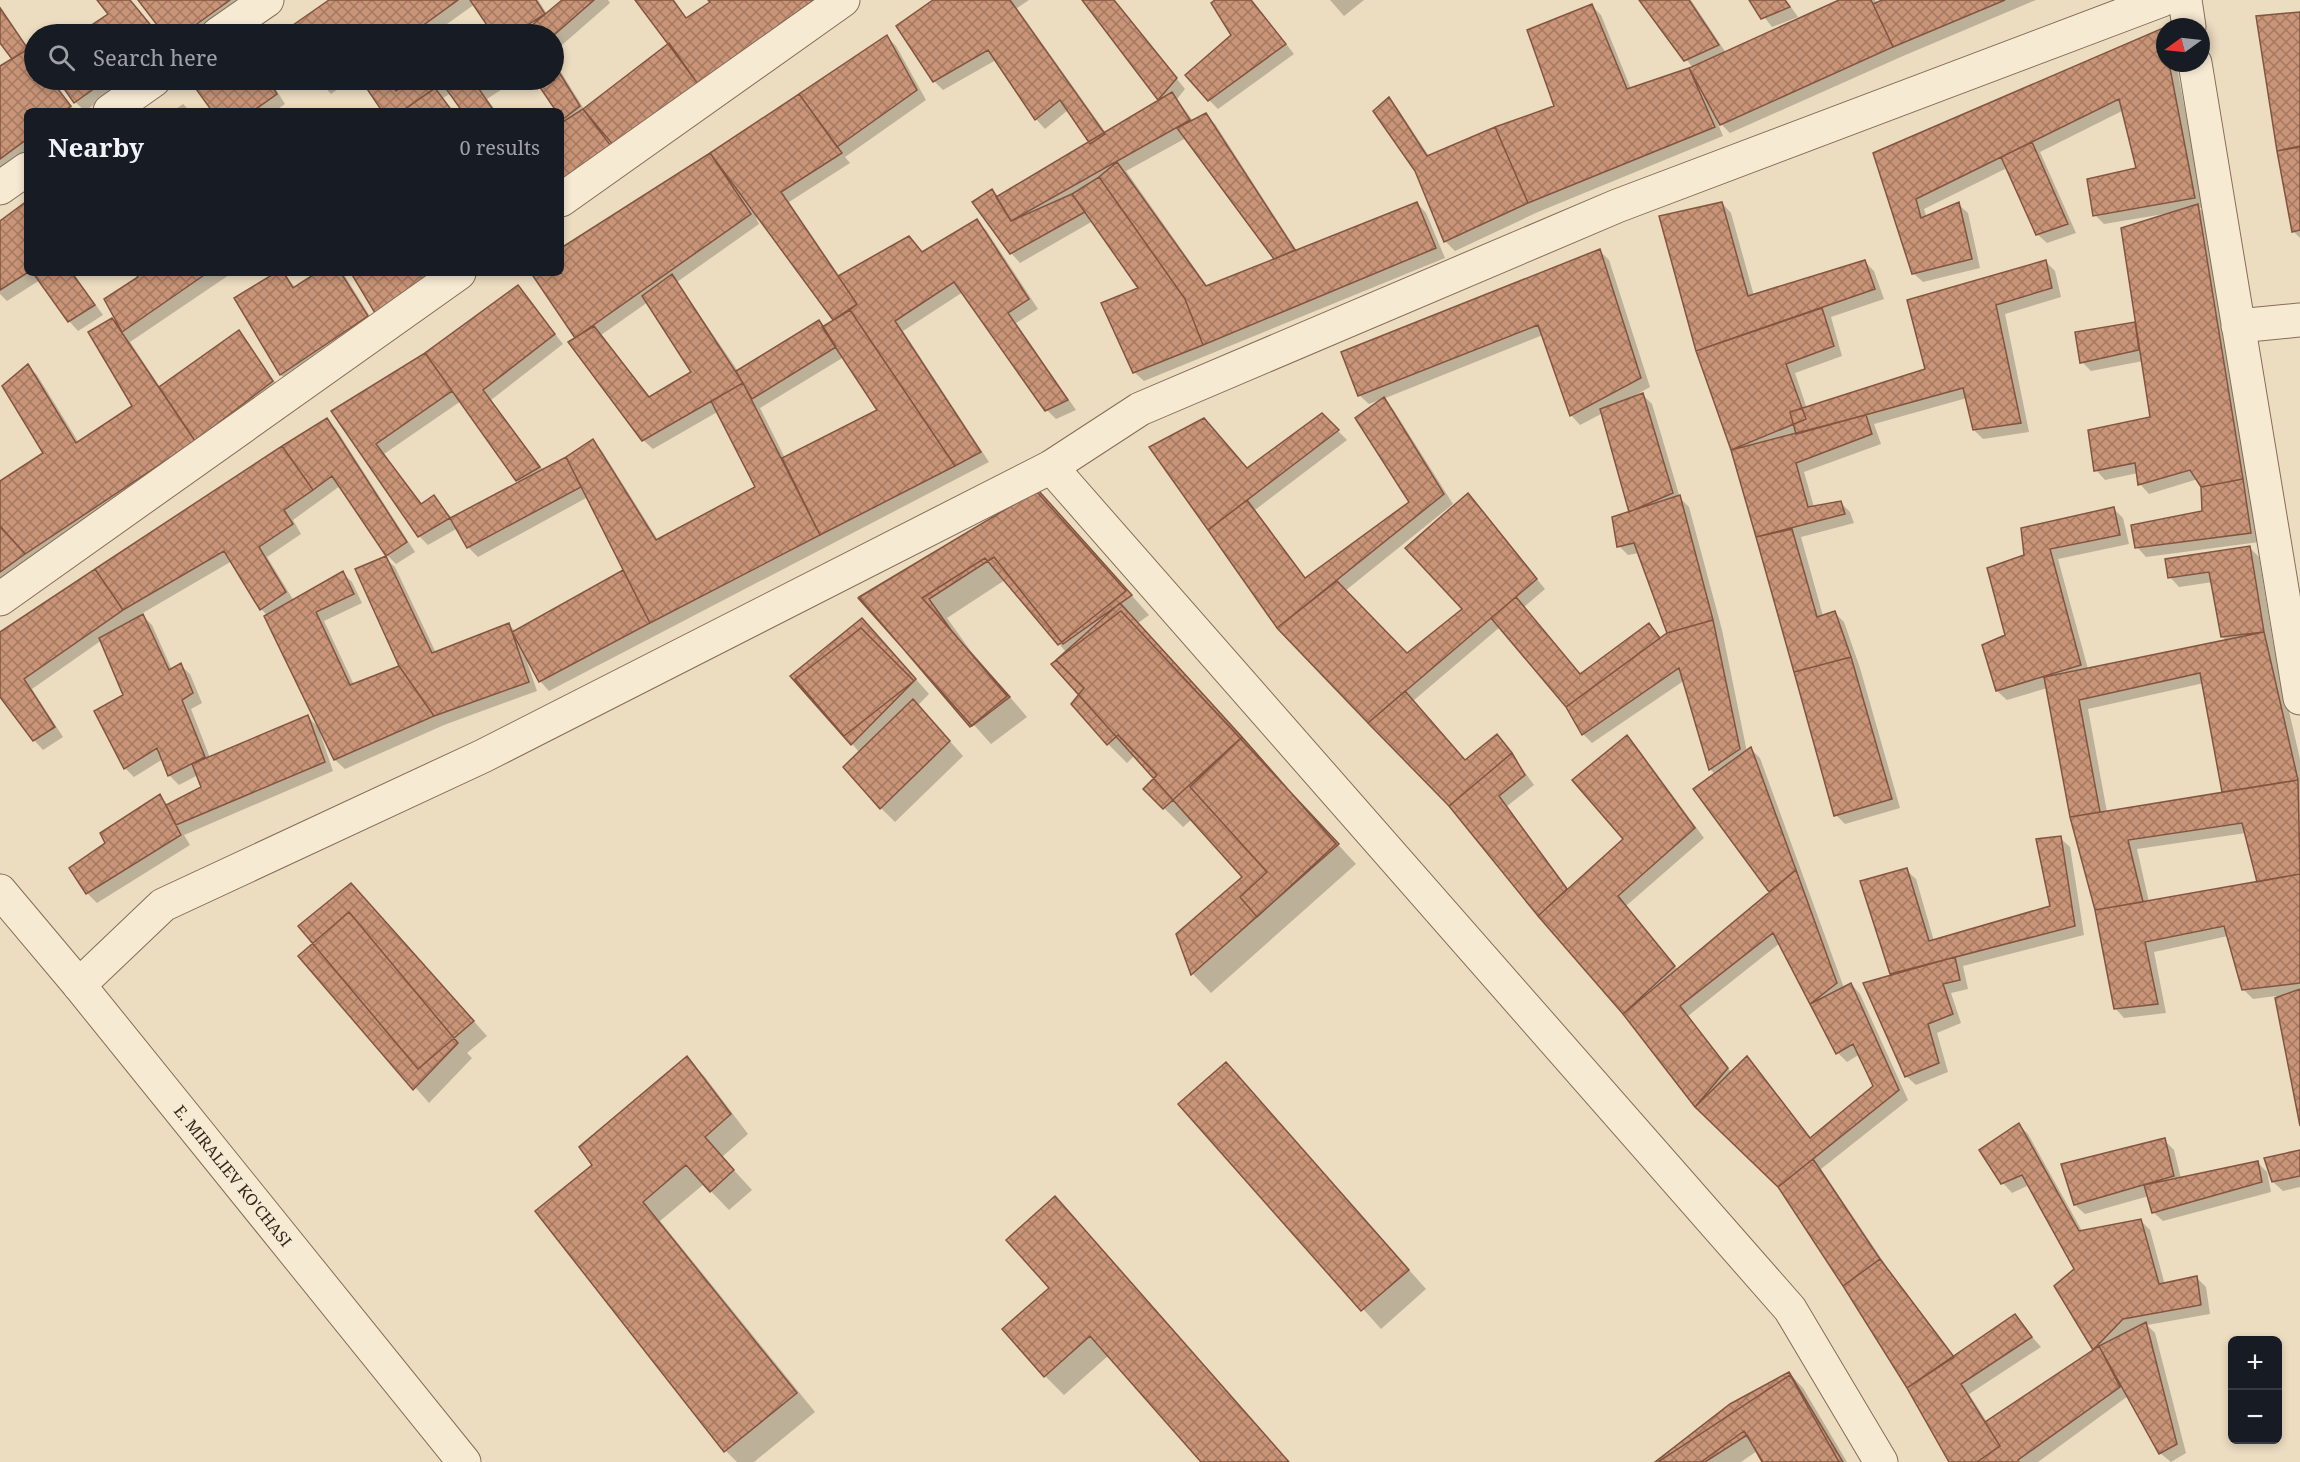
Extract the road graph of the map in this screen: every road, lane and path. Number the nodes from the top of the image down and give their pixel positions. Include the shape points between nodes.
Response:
1 (267, 0) edge
2 (843, 0) edge
3 (2162, 0) edge
4 (2185, 0) edge
5 (2188, 18) edge
6 (232, 24) edge
7 (2196, 72) edge
8 (140, 90) edge
9 (114, 108) edge
10 (24, 171) edge
11 (0, 188) edge
12 (564, 198) edge
13 (455, 276) edge
14 (2300, 320) edge
15 (2238, 326) junction
16 (1051, 467) junction
17 (0, 599) edge
18 (2300, 698) edge
19 (0, 891) edge
20 (79, 985) junction
21 (464, 1462) edge
22 (1881, 1462) edge

1 - 6 street
2 - 12 street
3 - 16 street via 1617,206 1140,409
4 - 5 street
7 - 15 street
8 - 9 street
10 - 11 street
13 - 17 street
14 - 15 street
15 - 18 street
16 - 20 street via 483,756 163,905
16 - 22 street via 1790,1309
19 - 20 street, E. MIRALIEV KO'CHASI
20 - 21 street, E. MIRALIEV KO'CHASI

